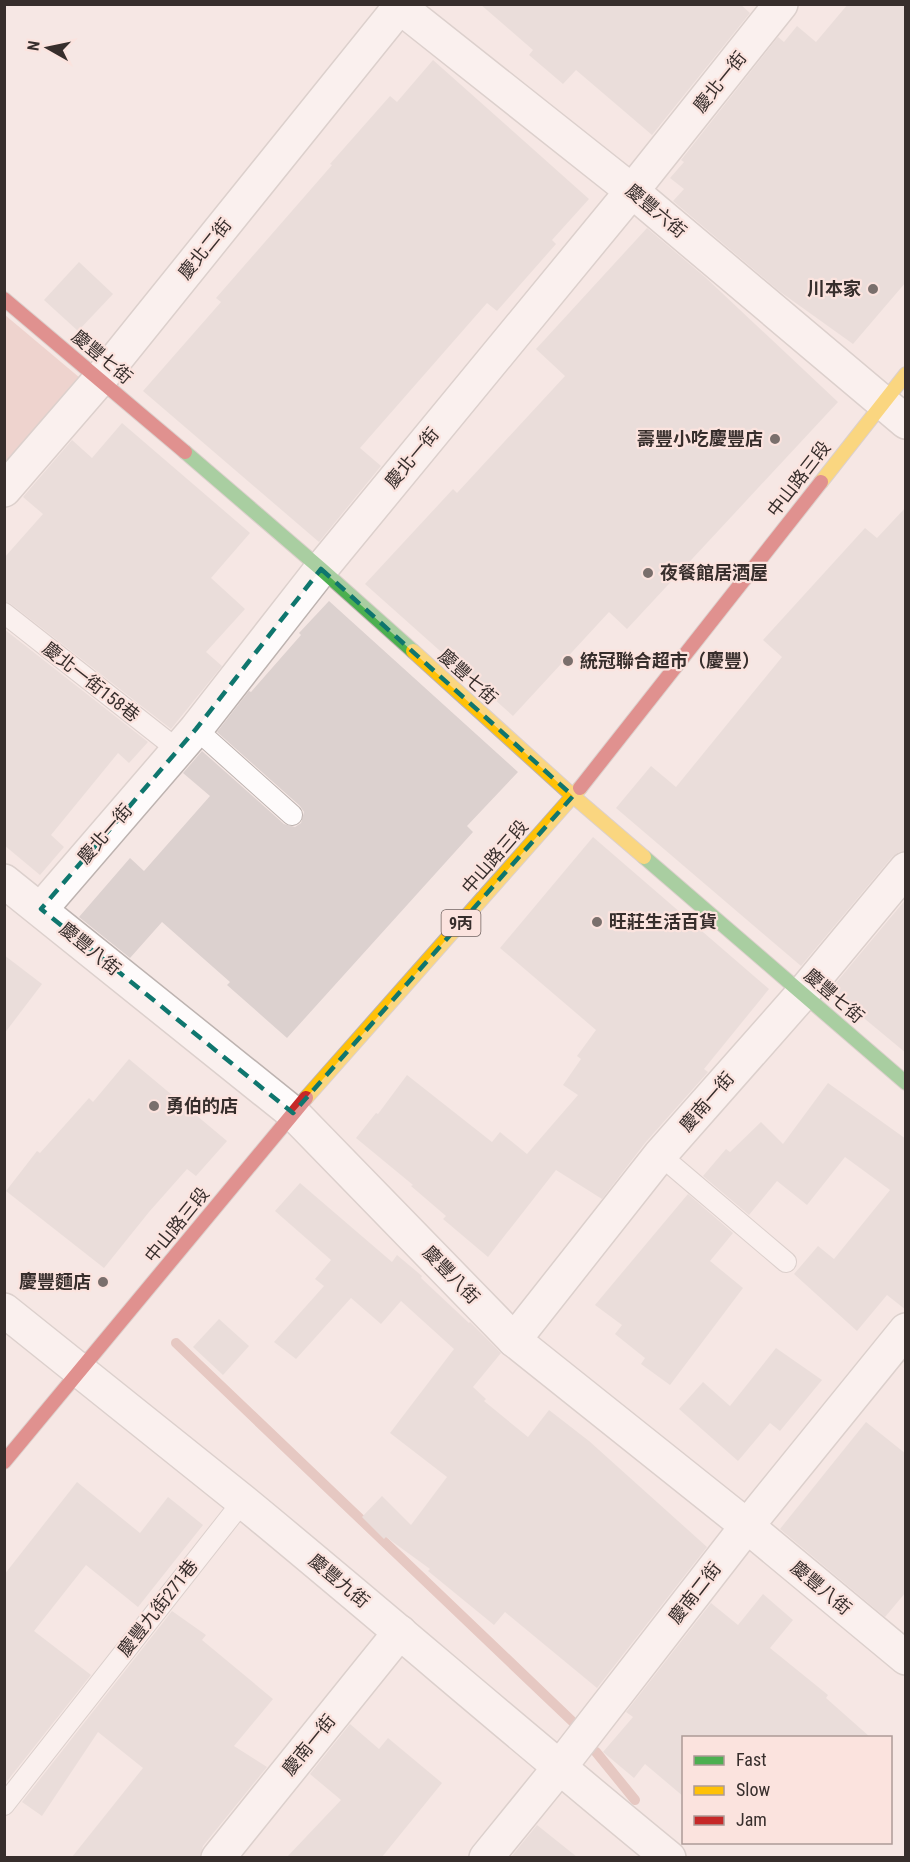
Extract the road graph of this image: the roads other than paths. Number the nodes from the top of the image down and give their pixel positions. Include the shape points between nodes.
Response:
1 (782, 4) edge
2 (401, 6) edge
3 (632, 191) junction
4 (4, 299) edge
5 (906, 374) edge
6 (100, 379) junction
7 (894, 412) edge
8 (4, 490) edge
9 (321, 568) junction
10 (4, 613) edge
11 (187, 740) junction
12 (573, 796) junction
13 (292, 815) dead end
14 (906, 869) edge
15 (4, 881) edge
16 (41, 909) junction
17 (803, 993) junction
18 (906, 1083) edge
19 (293, 1113) junction
20 (660, 1155) junction
21 (786, 1262) dead end
22 (4, 1310) edge
23 (906, 1330) edge
24 (514, 1340) junction
25 (80, 1372) junction
26 (4, 1462) edge
27 (243, 1501) junction
28 (747, 1526) junction
29 (400, 1632) junction
30 (906, 1658) edge
31 (559, 1768) junction
32 (4, 1805) edge
33 (218, 1857) edge
34 (486, 1857) edge
35 (669, 1857) edge

1 - 3 street, 慶北一街
2 - 3 street, 慶豐六街
2 - 6 street, 慶北二街
3 - 7 street, 慶豐六街
3 - 9 street, 慶北一街
4 - 6 main road, 慶豐七街
5 - 7 main road, 中山路三段 / 9丙
6 - 8 street, 慶北二街
6 - 9 main road, 慶豐七街
7 - 12 main road, 中山路三段 / 9丙
9 - 11 street, 慶北一街
9 - 12 main road, 慶豐七街
10 - 11 lane, 慶北一街158巷
11 - 13 lane, 慶北一街158巷
11 - 16 street, 慶北一街
12 - 17 main road, 慶豐七街
12 - 19 main road, 中山路三段 / 9丙
14 - 17 street, 慶南一街
15 - 16 street, 慶豐八街
16 - 19 street, 慶豐八街
17 - 18 main road, 慶豐七街
17 - 20 street, 慶南一街
19 - 24 street, 慶豐八街
19 - 25 main road, 中山路三段 / 9丙
20 - 21 lane
20 - 24 street, 慶南一街
22 - 25 street, 慶豐九街
23 - 28 street, 慶南二街
24 - 28 street, 慶豐八街
25 - 26 main road, 中山路三段 / 9丙
25 - 27 street, 慶豐九街
27 - 29 street, 慶豐九街
27 - 32 lane, 慶豐九街271巷
28 - 30 street, 慶豐八街
28 - 31 street, 慶南二街
29 - 31 street, 慶豐九街
29 - 33 street, 慶南一街
31 - 34 street, 慶南二街
31 - 35 street, 慶豐九街

